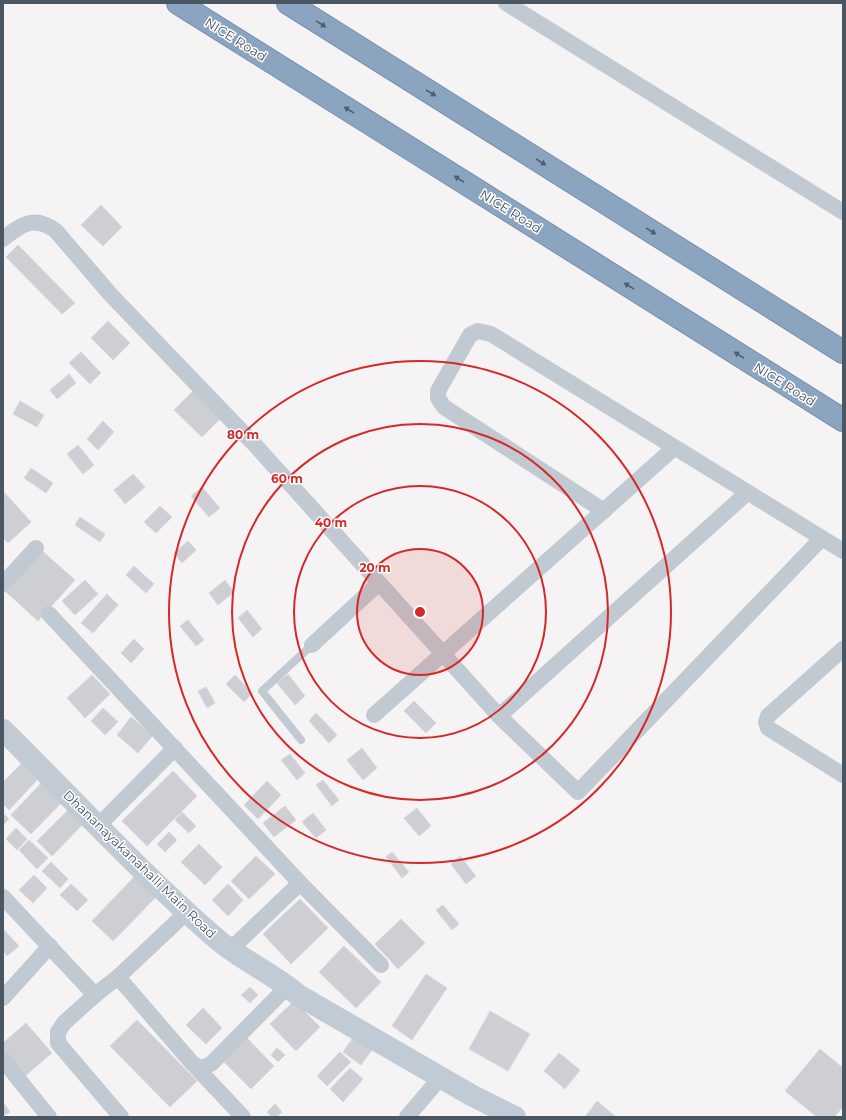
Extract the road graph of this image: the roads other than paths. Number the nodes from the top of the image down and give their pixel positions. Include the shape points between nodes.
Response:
1 (178, 3) edge
2 (288, 3) edge
3 (506, 3) edge
4 (843, 212) edge
5 (3, 239) edge
6 (843, 352) edge
7 (843, 420) edge
8 (674, 448) junction
9 (747, 493) junction
10 (604, 511) junction
11 (822, 538) junction
12 (36, 548) dead end
13 (843, 551) edge
14 (379, 583) junction
15 (3, 584) edge
16 (49, 614) dead end
17 (312, 645) joint
18 (843, 649) edge
19 (443, 654) junction
20 (374, 716) dead end
21 (499, 716) junction
22 (3, 730) edge
23 (301, 740) dead end
24 (174, 748) junction
25 (843, 775) edge
26 (99, 825) junction
27 (300, 883) junction
28 (3, 897) edge
29 (187, 912) junction
30 (50, 946) junction
31 (232, 949) junction
32 (381, 965) dead end
33 (118, 977) junction
34 (288, 986) junction
35 (95, 995) junction
36 (3, 998) edge
37 (3, 1060) edge
38 (195, 1066) junction
39 (440, 1077) junction
40 (49, 1117) edge
41 (121, 1117) edge
42 (243, 1117) edge
43 (407, 1117) edge
44 (515, 1117) edge

7 -> 1 highway, NICE Road
2 -> 6 highway
3 - 4 street
5 - 14 street via 15,229 34,222 46,224 56,231 110,294 255,445
8 - 9 street
8 - 10 street
8 - 10 street via 491,334 478,331 470,335 438,391 440,402
9 - 11 street
9 - 21 street
10 - 19 street
11 - 13 street
11 - 21 street via 578,792
12 - 15 street
14 - 17 street
14 - 19 street
16 - 24 street
17 - 23 lane via 262,691
18 - 25 street via 768,716 766,722 768,728
19 - 20 street
19 - 21 street
22 - 26 street, Dhananayakanahalli Main Road
24 - 26 street
24 - 27 street
26 - 29 street, Dhananayakanahalli Main Road
27 - 31 street
27 - 32 street
28 - 30 street
29 - 31 street, Dhananayakanahalli Main Road
29 - 33 street
30 - 35 street
30 - 36 street
31 - 34 street, Dhananayakanahalli Main Road
33 - 35 street
33 - 38 street
34 - 38 street via 212,1063 204,1068
34 - 39 street, Dhananayakanahalli Main Road via 298,995
35 - 41 street via 64,1023 58,1032 58,1043
37 - 40 street
38 - 42 street
39 - 43 street
39 - 44 street, Dhananayakanahalli Main Road

